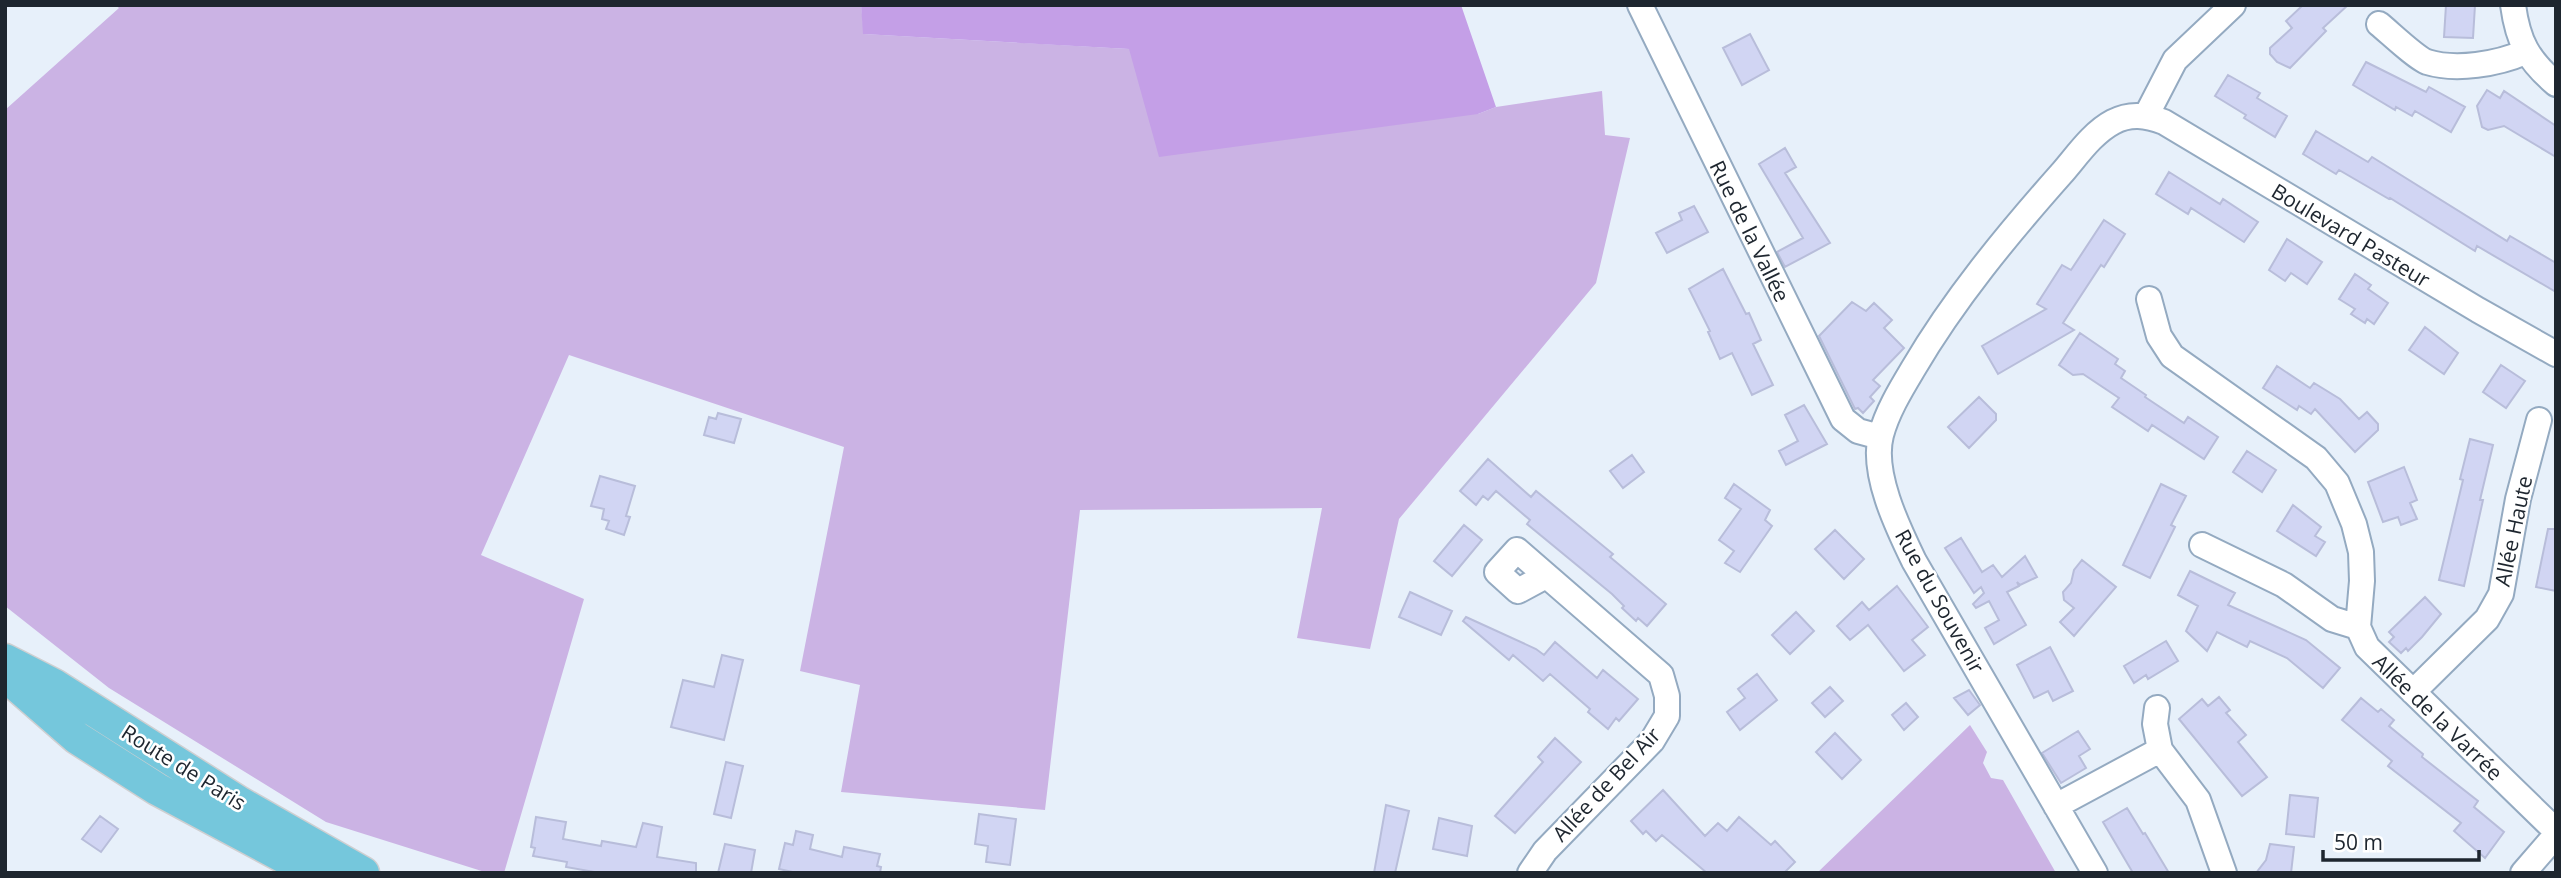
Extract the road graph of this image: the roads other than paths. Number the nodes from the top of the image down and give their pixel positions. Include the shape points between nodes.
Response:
1 (1640, 5) edge
2 (2233, 5) edge
3 (2513, 5) edge
4 (2379, 23) dead end
5 (2525, 52) junction
6 (2556, 84) edge
7 (2146, 116) junction
8 (2149, 299) dead end
9 (2556, 354) edge
10 (2539, 420) dead end
11 (1880, 437) junction
12 (2202, 545) dead end
13 (1546, 576) dead end
14 (2358, 627) junction
15 (5, 660) edge
16 (5, 675) edge
17 (2413, 692) junction
18 (2157, 708) dead end
19 (2160, 750) junction
20 (2056, 806) junction
21 (2556, 833) edge
22 (314, 873) edge
23 (363, 873) edge
24 (1530, 873) edge
25 (2095, 873) edge
26 (2224, 873) edge
27 (2523, 873) edge

1 - 11 street, Rue de la Vallée via 1843,419 1858,431
2 - 7 street via 2175,60
3 - 5 street
4 - 5 street via 2426,61 2489,65
5 - 6 street
7 - 9 street, Boulevard Pasteur via 2164,121
7 - 11 street, Rue du Souvenir via 2128,116 2103,129 2032,206 1930,341 1897,396
8 - 14 street via 2159,336 2172,356 2316,458 2337,483 2361,552
10 - 17 street, Allée Haute via 2518,499 2501,594 2487,619
11 - 20 street, Rue du Souvenir via 1883,488 1914,562
12 - 14 street via 2284,585 2332,619
13 - 24 street, Allée de Bel Air via 1661,675 1667,716 1652,741 1545,851
14 - 17 street, Allée de la Varrée via 2367,647
15 - 23 main road, Route de Paris via 54,685 240,803
16 - 22 main road, Route de Paris via 77,738 157,789
17 - 21 street, Allée de la Varrée
18 - 19 street
19 - 20 street
19 - 26 street via 2198,800
20 - 25 street, Rue du Souvenir
21 - 27 street

